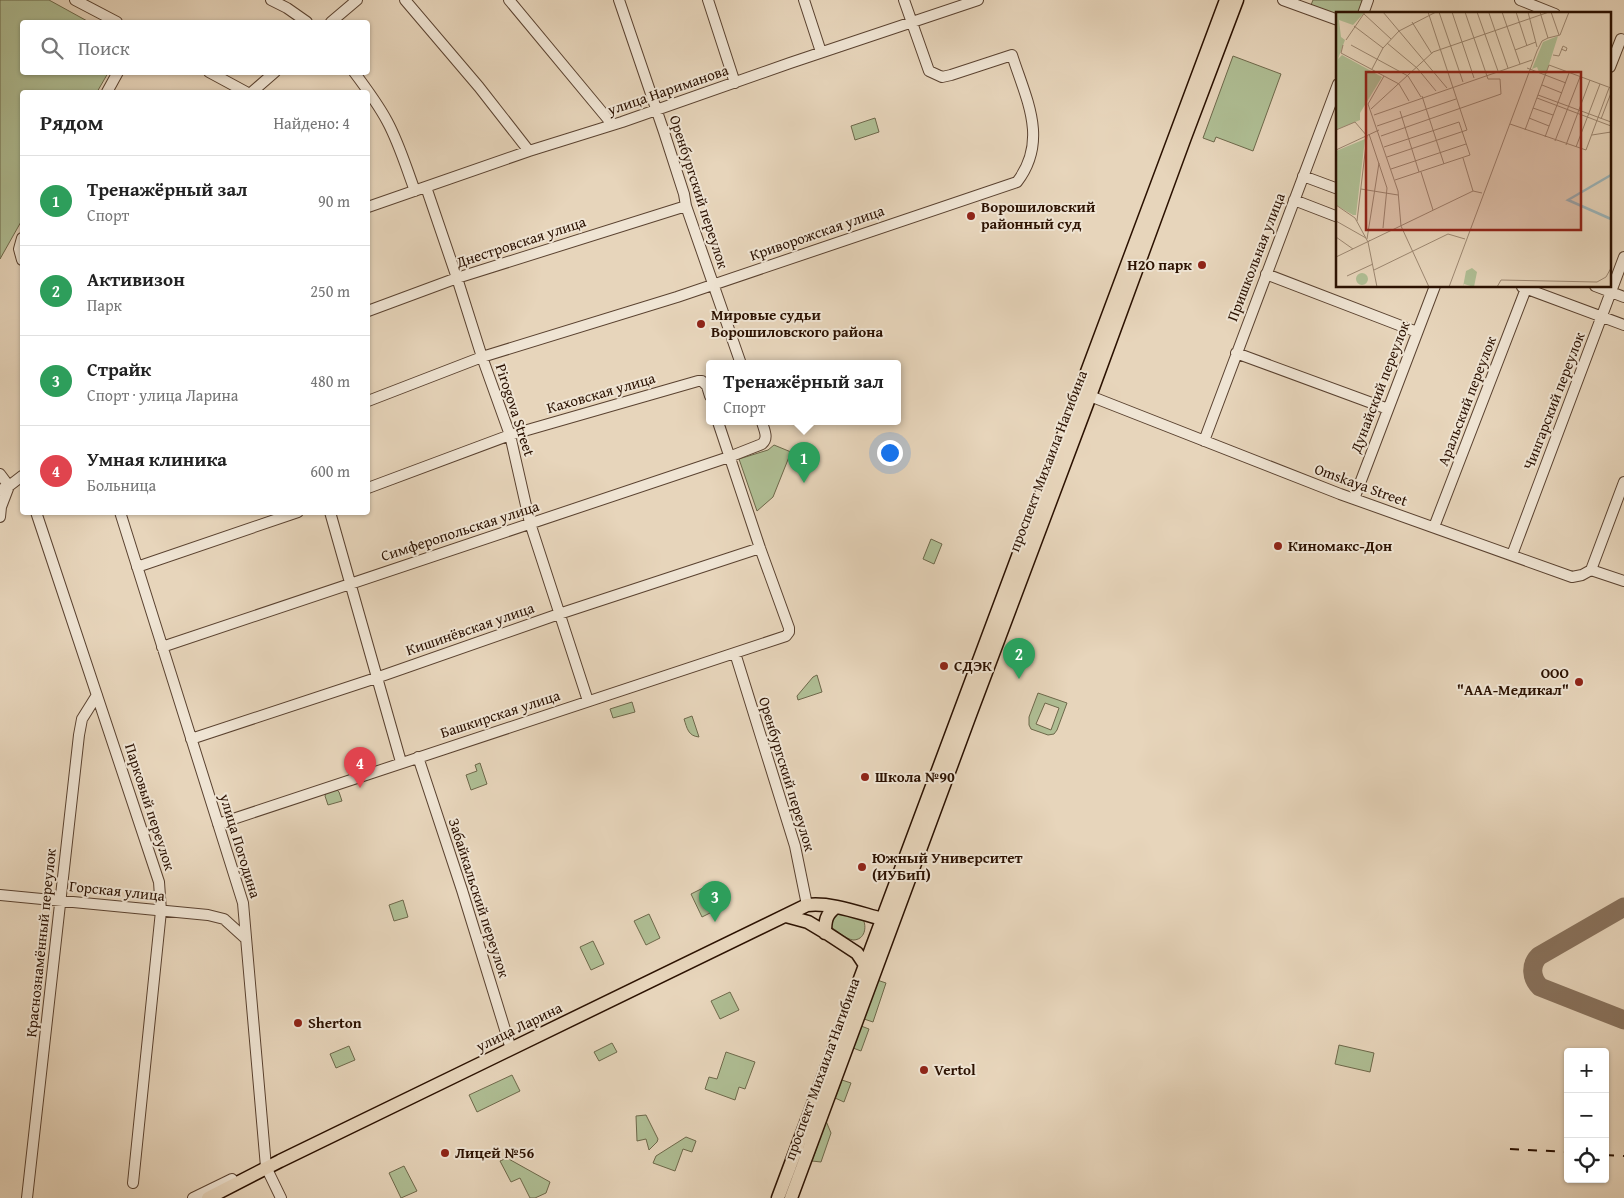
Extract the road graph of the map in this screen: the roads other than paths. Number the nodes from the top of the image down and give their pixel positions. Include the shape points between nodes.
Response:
1 (75, 0) edge
2 (271, 0) edge
3 (356, 0) edge
4 (405, 0) edge
5 (509, 0) edge
6 (619, 0) edge
7 (708, 0) edge
8 (804, 0) edge
9 (904, 0) edge
10 (978, 0) edge
11 (1226, 0) edge
12 (1237, 0) edge
13 (1283, 0) edge
14 (1368, 0) edge
15 (1520, 0) edge
16 (1538, 11) edge
17 (1364, 12) edge
18 (1336, 19) edge
19 (113, 20) edge
20 (304, 20) edge
21 (333, 20) edge
22 (912, 22) junction
23 (1622, 40) edge
24 (821, 52) junction
25 (1612, 62) edge
26 (116, 75) edge
27 (215, 75) edge
28 (272, 75) edge
29 (356, 75) edge
30 (736, 83) junction
31 (108, 90) edge
32 (242, 90) edge
33 (254, 90) edge
34 (367, 90) edge
35 (370, 94) edge
36 (1335, 102) edge
37 (657, 110) junction
38 (612, 124) junction
39 (529, 151) junction
40 (1303, 176) junction
41 (426, 187) junction
42 (1336, 188) edge
43 (415, 191) junction
44 (1294, 200) junction
45 (370, 206) edge
46 (686, 206) junction
47 (1336, 215) edge
48 (1624, 257) edge
49 (1266, 274) junction
50 (457, 278) junction
51 (713, 284) junction
52 (1434, 288) edge
53 (1525, 288) edge
54 (1528, 288) edge
55 (1600, 288) edge
56 (1611, 292) junction
57 (1624, 298) edge
58 (370, 310) edge
59 (1601, 317) junction
60 (1624, 325) edge
61 (1417, 332) junction
62 (1236, 353) junction
63 (482, 357) junction
64 (740, 360) edge
65 (706, 385) edge
66 (1090, 396) junction
67 (370, 400) edge
68 (1388, 409) junction
69 (719, 425) edge
70 (763, 425) edge
71 (510, 435) junction
72 (1204, 441) junction
73 (729, 458) junction
74 (0, 474) edge
75 (20, 477) edge
76 (1624, 482) edge
77 (370, 487) edge
78 (4, 488) edge
79 (1354, 499) junction
80 (37, 515) edge
81 (121, 515) edge
82 (289, 515) edge
83 (331, 515) edge
84 (0, 517) edge
85 (530, 524) junction
86 (1434, 527) junction
87 (760, 548) junction
88 (1512, 555) junction
89 (137, 567) junction
90 (1591, 570) junction
91 (1624, 581) edge
92 (350, 584) junction
93 (559, 614) junction
94 (162, 647) junction
95 (735, 653) junction
96 (376, 678) junction
97 (97, 696) junction
98 (588, 701) junction
99 (191, 739) junction
100 (418, 757) junction
101 (401, 762) junction
102 (218, 824) junction
103 (0, 895) edge
104 (61, 900) junction
105 (807, 905) junction
106 (836, 907) junction
107 (161, 910) junction
108 (786, 916) junction
109 (244, 917) junction
110 (882, 919) junction
111 (808, 922) junction
112 (230, 924) junction
113 (825, 933) junction
114 (889, 933) junction
115 (246, 938) junction
116 (868, 956) junction
117 (511, 1048) junction
118 (266, 1168) junction
119 (132, 1183) dead end
120 (27, 1198) edge
121 (193, 1198) edge
122 (208, 1198) edge
123 (281, 1198) edge
124 (778, 1198) edge
125 (791, 1198) edge

1 - 19 street
2 - 20 street
3 - 21 street
4 - 39 street
5 - 38 street
6 - 37 street, Оренбургский переулок
7 - 30 street
8 - 24 street
9 - 22 street
10 - 22 street, улица Нариманова
11 - 110 main road, проспект Михаила Нагибина
12 - 66 main road, проспект Михаила Нагибина
13 - 18 street
14 - 17 street
15 - 16 street
22 - 24 street, улица Нариманова
22 - 51 street, Криворожская улица via 929,71 942,77 1012,55 1034,130 1032,153 1017,182
23 - 25 street
24 - 30 street, улица Нариманова
26 - 31 street
27 - 32 street
28 - 33 street
29 - 34 street
30 - 37 street, улица Нариманова
35 - 43 street via 387,121
36 - 40 street, Пришкольная улица
37 - 38 street, улица Нариманова
37 - 46 street, Оренбургский переулок
38 - 39 street, улица Нариманова
39 - 41 street, улица Нариманова
40 - 42 street
40 - 44 street, Пришкольная улица
41 - 43 street, улица Нариманова
41 - 50 street, Pirogova Street
43 - 45 street, улица Нариманова
44 - 47 street
44 - 49 street, Пришкольная улица
46 - 50 street, Днестровская улица
46 - 51 street, Оренбургский переулок
48 - 56 street, Чингарский переулок
49 - 61 street
49 - 62 street, Пришкольная улица
50 - 58 street, Днестровская улица
50 - 63 street, Pirogova Street
51 - 63 street, Криворожская улица
51 - 64 street, Оренбургский переулок
52 - 61 street, Дунайский переулок
53 - 86 street, Аральский переулок
54 - 59 street
55 - 56 street
56 - 57 street
56 - 59 street, Чингарский переулок
59 - 60 street
59 - 88 street, Чингарский переулок
61 - 68 street, Дунайский переулок
62 - 68 street
62 - 72 street, Пришкольная улица
63 - 67 street, Криворожская улица
63 - 71 street, Pirogova Street
65 - 71 street, Каховская улица via 702,380
66 - 72 street, Omskaya Street
66 - 114 main road, проспект Михаила Нагибина
68 - 79 street, Дунайский переулок
69 - 73 street
70 - 73 street, Симферопольская улица via 766,440 762,444
71 - 77 street, Каховская улица
71 - 85 street, Pirogova Street
72 - 79 street, Omskaya Street
73 - 85 street, Симферопольская улица
73 - 87 street
74 - 78 street
75 - 78 street
76 - 90 street
78 - 84 street
79 - 86 street, Omskaya Street
80 - 97 street, Парковый переулок
81 - 89 street, улица Погодина
82 - 89 street
83 - 92 street
85 - 92 street, Симферопольская улица
85 - 93 street, Pirogova Street
86 - 88 street, Omskaya Street
87 - 93 street, Кишинёвская улица
87 - 95 street, Башкирская улица via 790,632
88 - 90 street, Omskaya Street via 1572,577
89 - 94 street, улица Погодина
90 - 91 street
92 - 94 street, Симферопольская улица
92 - 96 street
93 - 96 street, Кишинёвская улица
93 - 98 street, Pirogova Street
94 - 99 street, улица Погодина
95 - 98 street, Башкирская улица
95 - 105 street, Оренбургский переулок via 795,846
96 - 99 street, Кишинёвская улица
96 - 101 street
97 - 104 street, Краснознамённый переулок via 82,720 79,735
97 - 107 street, Парковый переулок via 159,882
98 - 100 street, Башкирская улица
99 - 102 street, улица Погодина
100 - 101 street, Башкирская улица
100 - 117 street, Забайкальский переулок
101 - 102 street, Башкирская улица
102 - 109 street, улица Погодина via 243,904
103 - 104 street, Горская улица
104 - 107 street, Горская улица
104 - 120 street, Краснознамённый переулок
105 - 106 main road
105 - 108 main road, улица Ларина
105 - 111 main road
106 - 110 main road
106 - 113 main road via 826,918
107 - 112 street, Горская улица via 208,915
107 - 119 street, Парковый переулок
108 - 111 main road
108 - 117 main road, улица Ларина
109 - 112 street via 241,922
109 - 115 street, улица Погодина
110 - 114 main road
110 - 116 main road, проспект Михаила Нагибина
111 - 113 main road
112 - 115 street, Горская улица
113 - 116 main road
114 - 116 main road, проспект Михаила Нагибина
115 - 118 street, улица Погодина
116 - 124 main road, проспект Михаила Нагибина
116 - 125 main road, проспект Михаила Нагибина
117 - 118 main road, улица Ларина
118 - 121 street, улица Ларина via 248,1171
118 - 122 main road, улица Ларина
118 - 123 street, улица Погодина

